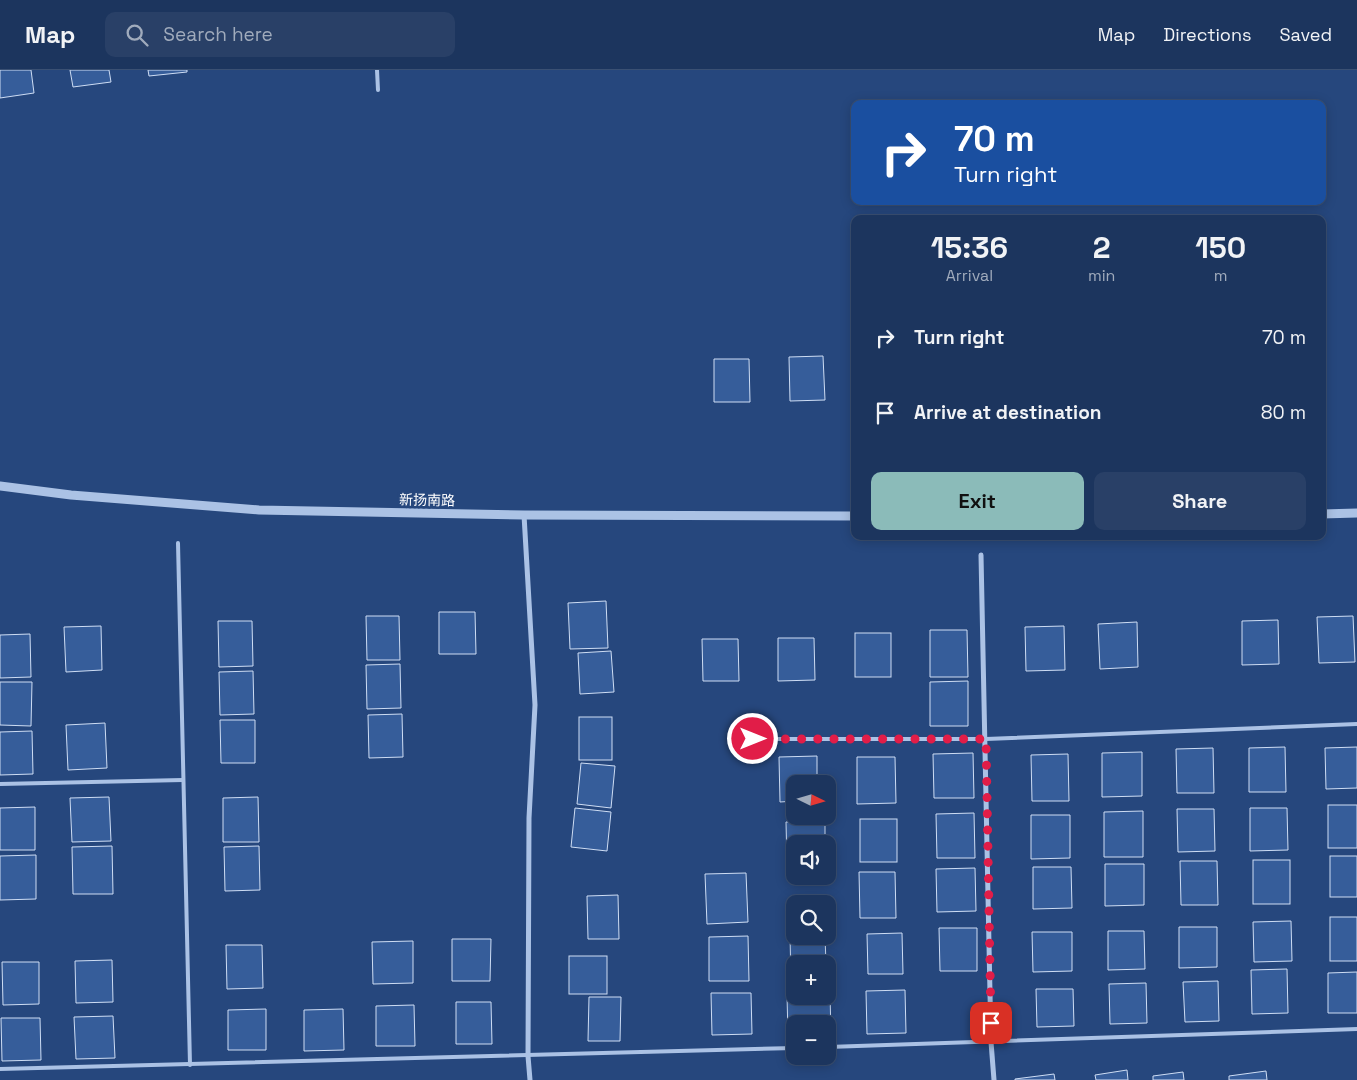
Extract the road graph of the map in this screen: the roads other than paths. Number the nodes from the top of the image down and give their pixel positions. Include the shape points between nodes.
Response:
1 (377, 70) edge
2 (378, 90) dead end
3 (0, 486) edge
4 (1357, 513) edge
5 (1326, 514) edge
6 (524, 515) junction
7 (851, 516) edge
8 (178, 543) dead end
9 (981, 555) dead end
10 (1357, 724) edge
11 (753, 739) dead end
12 (986, 739) junction
13 (184, 780) junction
14 (0, 784) edge
15 (1357, 1029) edge
16 (991, 1042) junction
17 (836, 1047) edge
18 (786, 1048) edge
19 (528, 1056) junction
20 (190, 1064) junction
21 (0, 1069) edge
22 (530, 1080) edge
23 (994, 1080) edge

1 - 2 lane
3 - 6 street, 新扬南路 via 259,510
4 - 5 street
6 - 7 street, 新扬南路
6 - 19 street via 535,705 530,818
8 - 13 lane
9 - 12 street
10 - 12 lane
11 - 12 lane
12 - 16 street
13 - 14 lane
13 - 20 lane
15 - 16 lane
16 - 17 lane
16 - 23 street
18 - 19 lane
19 - 20 lane
19 - 22 street
20 - 21 lane

